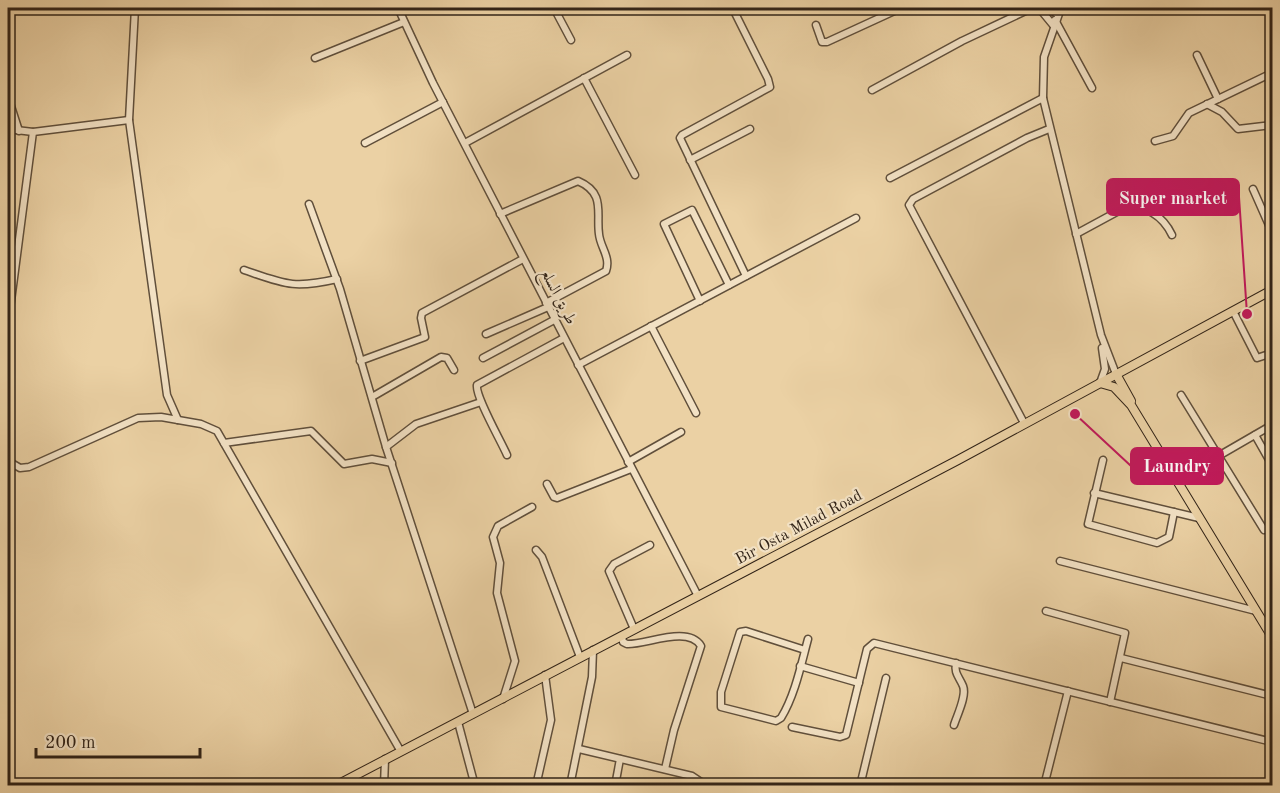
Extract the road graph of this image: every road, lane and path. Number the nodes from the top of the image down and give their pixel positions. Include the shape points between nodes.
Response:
1 (135, 8) edge
2 (398, 8) edge
3 (554, 8) edge
4 (901, 8) edge
5 (1032, 8) edge
6 (1039, 8) edge
7 (1048, 8) edge
8 (1061, 8) edge
9 (733, 9) edge
10 (1055, 20) junction
11 (404, 22) junction
12 (816, 25) dead end
13 (571, 40) dead end
14 (627, 55) dead end
15 (1197, 55) dead end
16 (315, 58) dead end
17 (1272, 73) edge
18 (584, 78) junction
19 (1092, 88) dead end
20 (872, 90) dead end
21 (8, 97) edge
22 (1042, 98) junction
23 (1218, 99) junction
24 (443, 102) junction
25 (1207, 105) junction
26 (129, 120) junction
27 (1272, 125) edge
28 (8, 129) edge
29 (750, 129) dead end
30 (1049, 129) junction
31 (19, 130) junction
32 (33, 132) junction
33 (1155, 141) dead end
34 (365, 143) dead end
35 (465, 143) junction
36 (690, 160) junction
37 (635, 175) dead end
38 (890, 178) dead end
39 (1253, 189) dead end
40 (309, 204) dead end
41 (500, 214) junction
42 (856, 218) dead end
43 (1272, 232) edge
44 (1076, 234) junction
45 (1172, 235) dead end
46 (523, 259) junction
47 (244, 270) dead end
48 (10, 276) edge
49 (746, 276) junction
50 (337, 279) junction
51 (729, 285) junction
52 (1272, 290) edge
53 (700, 301) junction
54 (547, 305) junction
55 (1233, 311) junction
56 (555, 320) junction
57 (8, 324) edge
58 (651, 326) junction
59 (486, 334) dead end
60 (1101, 335) junction
61 (564, 338) junction
62 (1272, 353) edge
63 (483, 358) dead end
64 (360, 361) junction
65 (578, 364) junction
66 (454, 370) dead end
67 (1116, 374) junction
68 (1100, 383) junction
69 (1181, 395) dead end
70 (372, 397) junction
71 (481, 402) junction
72 (1131, 405) junction
73 (696, 414) dead end
74 (178, 420) junction
75 (1024, 423) junction
76 (1272, 425) edge
77 (681, 432) dead end
78 (1256, 435) junction
79 (224, 443) junction
80 (386, 447) junction
81 (507, 455) dead end
82 (1217, 456) junction
83 (1103, 460) dead end
84 (8, 461) edge
85 (392, 463) junction
86 (1272, 465) edge
87 (630, 466) junction
88 (1177, 480) junction
89 (547, 484) dead end
90 (1094, 493) junction
91 (532, 507) dead end
92 (1174, 512) junction
93 (1199, 518) junction
94 (1264, 530) dead end
95 (650, 545) dead end
96 (536, 550) dead end
97 (1060, 561) dead end
98 (698, 596) junction
99 (1046, 611) dead end
100 (1256, 611) junction
101 (634, 629) junction
102 (1272, 635) edge
103 (622, 636) junction
104 (808, 639) dead end
105 (593, 650) junction
106 (805, 650) junction
107 (580, 657) junction
108 (1121, 658) junction
109 (956, 663) junction
110 (800, 666) junction
111 (545, 675) junction
112 (886, 678) dead end
113 (859, 683) junction
114 (1068, 692) junction
115 (1272, 696) edge
116 (503, 699) junction
117 (1110, 702) junction
118 (473, 714) junction
119 (458, 722) junction
120 (954, 725) dead end
121 (792, 727) dead end
122 (1272, 742) edge
123 (579, 749) junction
124 (400, 750) junction
125 (385, 759) junction
126 (620, 759) junction
127 (665, 769) junction
128 (335, 786) edge
129 (384, 786) edge
130 (475, 786) edge
131 (536, 786) edge
132 (570, 786) edge
133 (615, 786) edge
134 (707, 786) edge
135 (860, 786) edge
136 (1044, 786) edge

1 - 26 street
2 - 11 street, طريق السلع
3 - 13 street
4 - 12 street via 827,42 822,42
5 - 20 street
6 - 10 street
7 - 10 street
8 - 10 street
9 - 36 street via 770,87 682,135
10 - 19 street
10 - 22 street via 1044,57
11 - 16 street
11 - 24 street, طريق السلع
14 - 18 street
15 - 23 street
17 - 23 street
18 - 35 street
18 - 37 street
21 - 31 street
22 - 30 street
22 - 38 street
23 - 25 street
24 - 34 street
24 - 35 street, طريق السلع
25 - 27 street via 1222,111 1238,129
25 - 33 street via 1185,117 1173,136
26 - 32 street
26 - 74 street via 167,395
28 - 31 street
29 - 36 street
30 - 44 street
30 - 75 street via 913,199 909,205
31 - 32 street
32 - 48 street
35 - 41 street, طريق السلع
36 - 49 street
39 - 43 street
40 - 50 street
41 - 46 street, طريق السلع
41 - 54 street via 573,182 583,183 593,192 600,210 598,231 608,268
42 - 49 street
44 - 45 street via 1132,206 1157,215
44 - 60 street
46 - 54 street, طريق السلع
46 - 64 street via 422,313 426,335 422,339
47 - 50 street via 291,285
48 - 57 street
49 - 51 street
50 - 64 street
51 - 53 street
51 - 53 street via 692,210 664,224
52 - 55 main road, Bir Osta Milad Road
53 - 58 street
54 - 56 street, طريق السلع
54 - 59 street
55 - 62 street via 1257,358
55 - 67 main road, Bir Osta Milad Road
56 - 61 street, طريق السلع
56 - 63 street
58 - 65 street
58 - 73 street
60 - 67 street
60 - 68 street via 1105,369
61 - 65 street, طريق السلع
61 - 71 street via 480,381 476,389
64 - 70 street
65 - 87 street, طريق السلع
66 - 70 street via 447,358 441,357
67 - 68 main road, Bir Osta Milad Road
67 - 72 main road
68 - 72 main road via 1114,387
68 - 75 main road, Bir Osta Milad Road
69 - 82 street
70 - 80 street
71 - 80 street via 416,424
71 - 81 street
72 - 88 main road
74 - 79 street via 208,426 217,431
74 - 84 street via 138,418 29,467 20,468
75 - 98 main road, Bir Osta Milad Road
76 - 78 street
77 - 87 street
78 - 82 street
78 - 86 street
79 - 85 street via 304,430 318,435 344,464 372,459
79 - 124 street
80 - 85 street
82 - 88 street
82 - 94 street
83 - 90 street
85 - 118 street
87 - 89 street via 558,498
87 - 98 street, طريق السلع
88 - 93 main road
90 - 92 street
90 - 92 street via 1088,524 1157,543 1169,537
91 - 116 street via 498,526 493,537 500,563 496,593 515,661
92 - 93 street
93 - 100 main road
95 - 101 street via 614,564 609,571
96 - 107 street
97 - 100 street
98 - 101 main road, Bir Osta Milad Road
99 - 108 street via 1125,633
100 - 102 main road
101 - 103 main road, Bir Osta Milad Road
103 - 105 main road, Bir Osta Milad Road
103 - 127 street via 627,644 679,637 697,641 701,646
104 - 106 street
105 - 107 main road, Bir Osta Milad Road
105 - 123 street
106 - 110 street
106 - 110 street via 740,632 721,692 721,707 780,720
107 - 111 main road, Bir Osta Milad Road
108 - 115 street
108 - 117 street
109 - 113 street via 874,643 867,649
109 - 114 street
109 - 120 street via 955,674 963,694
110 - 113 street
111 - 116 main road, Bir Osta Milad Road
111 - 131 street via 551,720
112 - 135 street
113 - 121 street via 843,737
114 - 117 street
114 - 136 street
116 - 118 main road, Bir Osta Milad Road
117 - 122 street
118 - 119 main road, Bir Osta Milad Road
119 - 124 main road, Bir Osta Milad Road
119 - 130 street
123 - 126 street
123 - 132 street
124 - 125 main road, Bir Osta Milad Road
125 - 128 main road, Bir Osta Milad Road
125 - 129 street
126 - 127 street
126 - 133 street
127 - 134 street via 692,776

